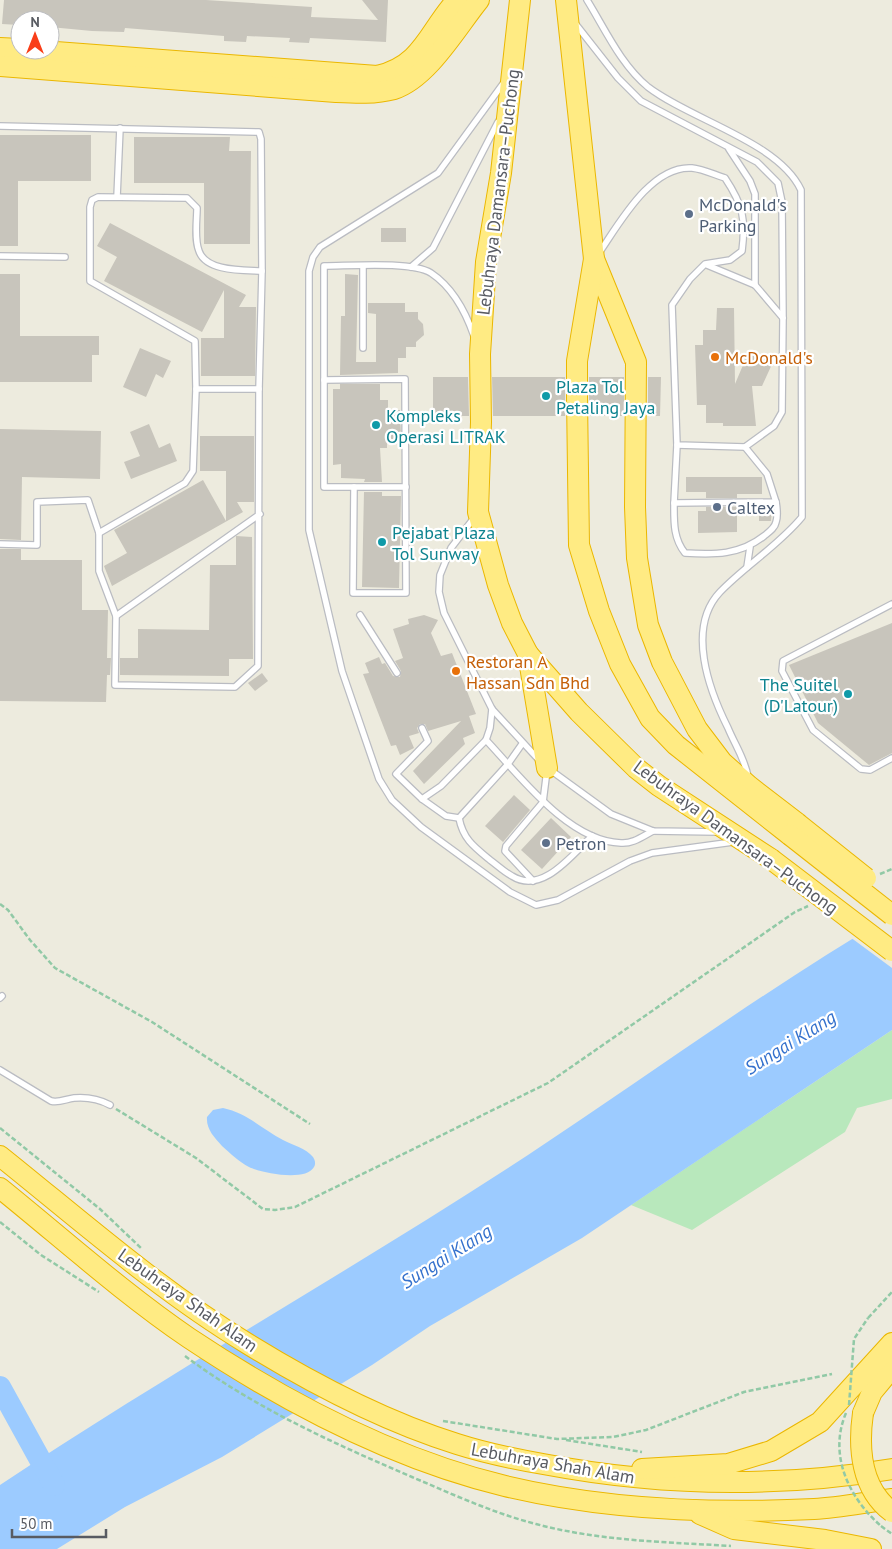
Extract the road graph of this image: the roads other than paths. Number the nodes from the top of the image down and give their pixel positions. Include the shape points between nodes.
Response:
1 (479, 0) edge
2 (520, 0) edge
3 (587, 0) edge
4 (566, 6) edge
5 (458, 8) edge
6 (60, 52) edge
7 (0, 66) edge
8 (512, 72) junction
9 (508, 103) junction
10 (0, 126) edge
11 (120, 128) junction
12 (728, 147) junction
13 (117, 197) junction
14 (0, 256) edge
15 (65, 256) dead end
16 (594, 259) junction
17 (705, 264) junction
18 (363, 266) junction
19 (411, 267) junction
20 (262, 271) junction
21 (755, 285) junction
22 (784, 318) junction
23 (363, 348) dead end
24 (480, 354) junction
25 (324, 380) junction
26 (196, 388) junction
27 (259, 388) junction
28 (677, 445) junction
29 (745, 448) junction
30 (406, 486) junction
31 (354, 487) junction
32 (776, 502) junction
33 (674, 503) junction
34 (478, 512) junction
35 (260, 514) junction
36 (99, 533) junction
37 (0, 544) edge
38 (750, 547) junction
39 (747, 567) junction
40 (892, 604) edge
41 (360, 615) dead end
42 (116, 616) junction
43 (528, 654) junction
44 (397, 673) dead end
45 (492, 709) junction
46 (422, 728) dead end
47 (486, 740) junction
48 (522, 744) junction
49 (892, 758) edge
50 (508, 764) junction
51 (547, 768) junction
52 (749, 786) junction
53 (422, 799) junction
54 (543, 802) junction
55 (459, 818) junction
56 (793, 829) junction
57 (653, 831) junction
58 (592, 836) junction
59 (740, 837) junction
60 (533, 881) junction
61 (892, 898) edge
62 (892, 915) edge
63 (892, 951) edge
64 (0, 1070) edge
65 (110, 1105) road end
66 (0, 1156) edge
67 (0, 1188) edge
68 (892, 1343) edge
69 (892, 1368) edge
70 (892, 1469) edge
71 (590, 1473) junction
72 (892, 1499) edge
73 (692, 1511) junction
74 (887, 1519) edge
75 (871, 1549) edge

1 - 5 highway
2 - 8 highway, Lebuhraya Damansara–Puchong
3 - 39 lane via 628,67 647,86 670,102 761,149 792,174 801,190 802,517 787,535
4 - 12 lane via 618,78 641,101
4 - 16 highway, Lebuhraya Damansara–Puchong
5 - 6 highway via 413,59 390,73 377,76
5 - 7 highway via 420,74 396,88 381,92 336,92
8 - 9 highway, Lebuhraya Damansara–Puchong
8 - 59 lane via 438,173 320,247 309,271 309,530 342,671 379,779 392,800 421,827 510,892 536,905 558,900 630,861 652,853
9 - 19 lane via 433,248
9 - 24 highway, Lebuhraya Damansara–Puchong via 501,173 486,262
10 - 11 lane
11 - 13 lane
11 - 20 lane via 259,132
12 - 21 lane via 755,194
12 - 22 lane via 762,166 778,182 782,202
13 - 20 lane via 187,198 197,208 198,250 203,258 222,268
13 - 26 lane via 92,200 90,281 195,341
14 - 15 lane
16 - 17 lane via 655,180 667,173 692,168 725,178 739,199 744,230 742,250 730,260
16 - 52 highway, Lebuhraya Damansara–Puchong via 636,362 636,533 648,625 662,662 697,729 722,762
16 - 56 highway, Lebuhraya Damansara–Puchong via 577,361 577,434 579,545 599,612 620,664 650,718 676,746
17 - 21 lane
17 - 28 lane via 672,305
18 - 19 lane
18 - 23 lane
18 - 25 lane via 324,266
19 - 24 lane via 431,273 446,287 467,316
20 - 27 lane
21 - 22 lane
22 - 29 lane via 782,412 774,426
24 - 34 highway, Lebuhraya Damansara–Puchong
25 - 30 lane via 405,379
25 - 31 lane via 324,487
26 - 27 lane
26 - 36 lane via 193,471 185,484
27 - 35 lane
28 - 29 lane
28 - 33 lane
29 - 32 lane via 767,474
30 - 31 lane
30 - 31 lane via 406,593 353,593
32 - 33 lane
32 - 38 lane via 774,526
33 - 38 lane via 676,539 685,552 724,553
34 - 43 highway, Lebuhraya Damansara–Puchong via 512,624
34 - 45 lane via 451,548 440,575 439,592 444,613
35 - 42 lane
35 - 42 lane via 258,666 235,686 115,685
36 - 37 lane via 88,500 37,502 37,545
36 - 42 lane via 99,570
38 - 39 lane
39 - 52 lane via 719,593 706,615 702,643 708,678 746,764
40 - 49 lane via 784,661 781,666 813,730 861,769 870,770
41 - 44 lane
43 - 51 highway
43 - 59 highway, Lebuhraya Damansara–Puchong via 579,712 636,768
45 - 47 lane
45 - 48 lane
46 - 53 lane via 428,741 396,774
47 - 50 lane
47 - 53 lane via 441,786
48 - 50 lane
48 - 51 lane
50 - 54 lane
50 - 55 lane
51 - 54 lane
51 - 57 lane via 610,814
52 - 56 highway, Lebuhraya Damansara–Puchong
53 - 55 lane via 446,816
54 - 58 lane
54 - 60 lane via 505,851
55 - 60 lane via 461,831 469,844 513,877
56 - 61 highway, Lebuhraya Damansara–Puchong, bridge
56 - 62 highway, Lebuhraya Damansara–Puchong, bridge
57 - 58 lane via 631,842 621,843
57 - 59 lane via 700,830
58 - 60 lane via 550,875
59 - 63 highway, Lebuhraya Damansara–Puchong, bridge
64 - 65 lane via 51,1101 76,1098 101,1100
66 - 71 highway, Lebuhraya Shah Alam via 141,1259 246,1343 300,1375 371,1411 456,1444 504,1457
67 - 73 highway, Lebuhraya Shah Alam via 112,1291 280,1394 400,1452 505,1486 601,1504
68 - 71 highway via 820,1422 771,1451 728,1464
69 - 74 highway, bridge via 872,1392 863,1413 859,1437 865,1472
70 - 71 highway, Lebuhraya Shah Alam via 842,1477 745,1483 658,1481
72 - 73 highway, Lebuhraya Shah Alam via 816,1509
73 - 75 highway via 734,1528

